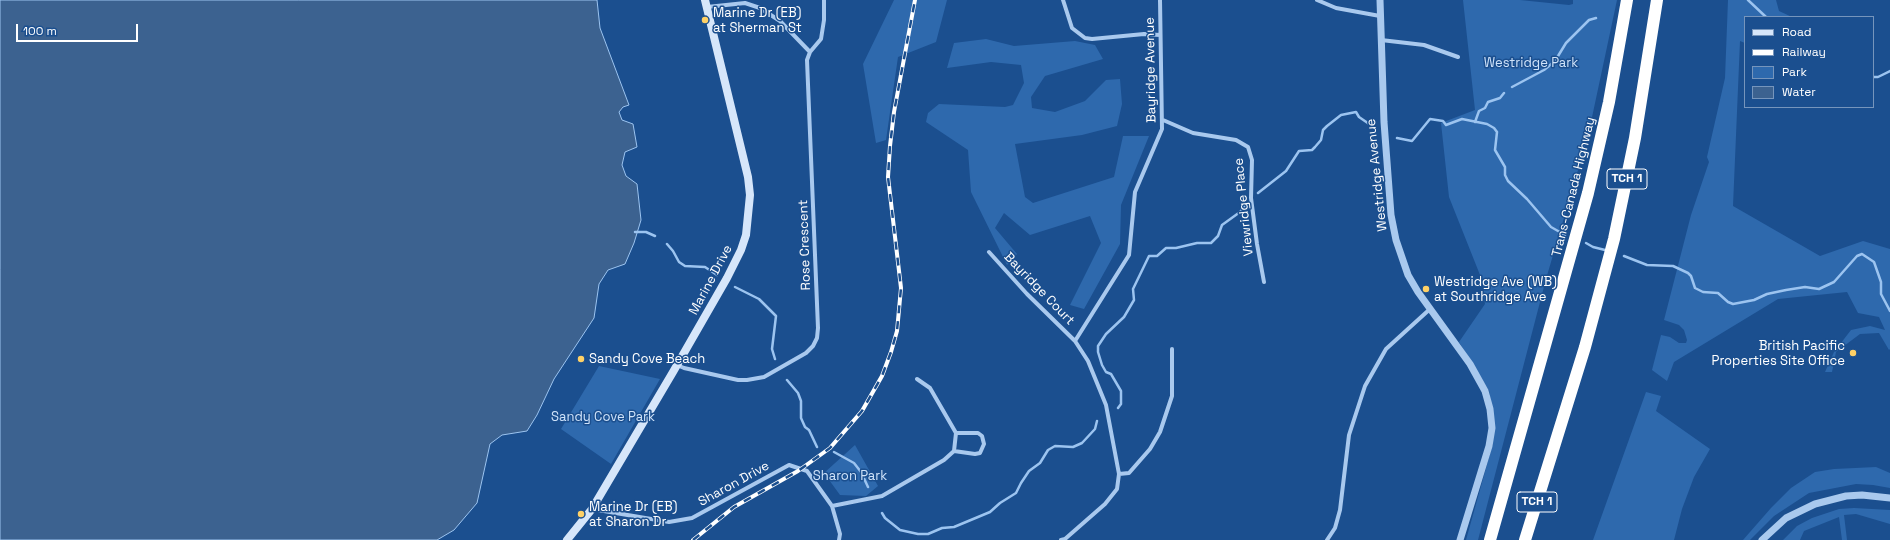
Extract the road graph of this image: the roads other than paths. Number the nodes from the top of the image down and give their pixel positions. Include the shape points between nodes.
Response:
1 (824, 0) edge
2 (1063, 0) edge
3 (1160, 0) edge
4 (1317, 0) edge
5 (1380, 0) edge
6 (1627, 0) edge
7 (1656, 0) edge
8 (705, 4) edge
9 (1380, 16) junction
10 (1160, 34) junction
11 (1380, 40) junction
12 (810, 52) junction
13 (1458, 57) dead end
14 (1163, 120) junction
15 (989, 252) dead end
16 (1264, 282) dead end
17 (1430, 309) junction
18 (1075, 340) junction
19 (1172, 349) dead end
20 (677, 365) junction
21 (917, 379) dead end
22 (956, 433) junction
23 (954, 451) junction
24 (1119, 474) junction
25 (1890, 498) edge
26 (832, 506) junction
27 (592, 509) junction
28 (567, 540) edge
29 (839, 540) edge
30 (1061, 540) edge
31 (1327, 540) edge
32 (1460, 540) edge
33 (1490, 540) edge
34 (1525, 540) edge
35 (1762, 540) edge

1 - 12 street, Rose Crescent via 824,20 820,39
2 - 10 street via 1072,28 1085,38
3 - 10 street, Bayridge Avenue
4 - 9 street via 1336,8
5 - 9 street, Westridge Avenue
6 - 33 highway, Trans-Canada Highway / TCH 1 via 1609,102 1590,186
7 - 34 highway, TCH 1 via 1639,116 1614,238 1585,346
8 - 12 street via 745,3 760,8 780,21
8 - 20 main road, Marine Drive via 748,177 750,195 742,250
9 - 11 street, Westridge Avenue
10 - 14 street, Bayridge Avenue
11 - 13 street via 1424,45
11 - 17 street, Westridge Avenue via 1384,122 1394,227 1408,275
12 - 20 street, Rose Crescent via 807,60 817,338 806,353 764,378 738,380
14 - 16 street, Viewridge Place via 1194,133 1236,140 1248,147 1252,160 1251,198
14 - 18 street, Bayridge Avenue via 1160,138 1135,192 1129,255
15 - 18 street, Bayridge Court via 1027,294
17 - 31 street via 1386,349 1366,386 1349,435 1340,510 1335,528
17 - 32 street, Westridge Avenue via 1470,364 1485,391 1491,414 1489,446
18 - 24 street via 1088,361 1106,405
19 - 24 street via 1172,396 1160,432 1150,449 1129,472
20 - 27 main road, Marine Drive
21 - 22 street via 930,388
22 - 23 street
22 - 23 street via 978,433 982,436 984,444 980,452 975,454
23 - 26 street via 944,460 882,496
24 - 30 street via 1117,489 1105,504
25 - 35 street via 1846,496 1815,504 1786,518
26 - 27 street, Sharon Drive via 807,471 790,465 692,518 669,522
26 - 29 street, Sharon Drive via 840,534
27 - 28 main road, Marine Drive

